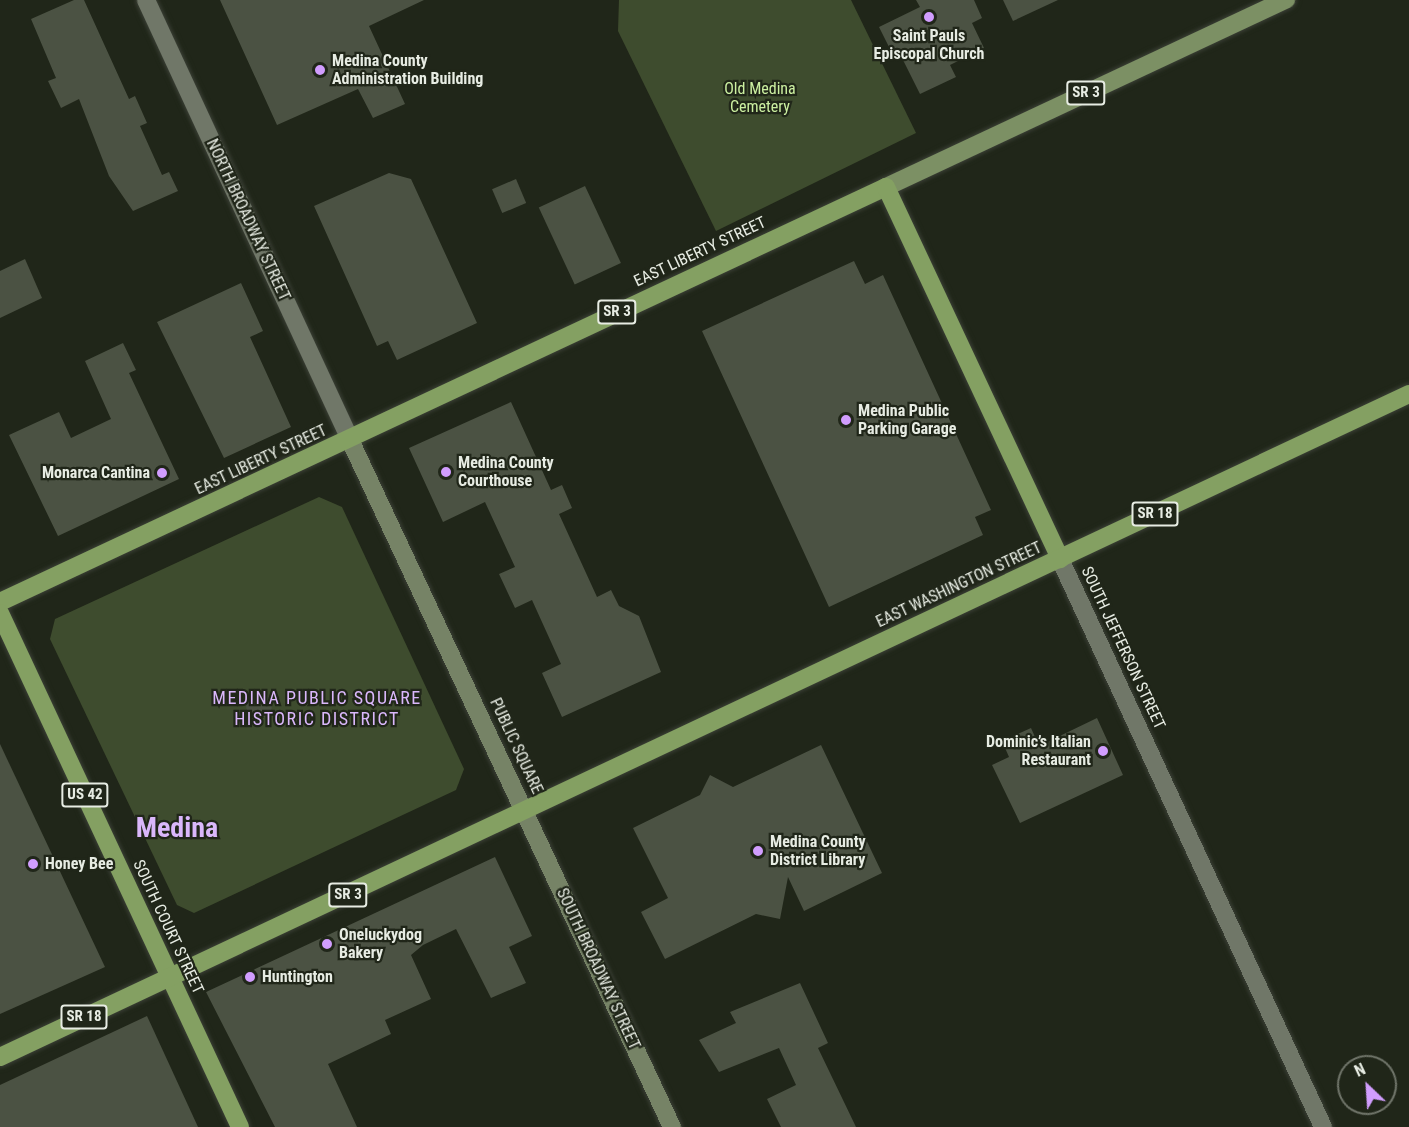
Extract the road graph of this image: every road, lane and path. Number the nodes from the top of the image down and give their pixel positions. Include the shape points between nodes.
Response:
1 (146, 0) edge
2 (1286, 0) edge
3 (886, 187) junction
4 (1409, 394) edge
5 (350, 440) junction
6 (1060, 559) junction
7 (0, 602) edge
8 (0, 613) edge
9 (525, 811) junction
10 (169, 976) junction
11 (0, 1057) edge
12 (240, 1127) edge
13 (672, 1127) edge
14 (1323, 1127) edge

1 - 5 street, NORTH BROADWAY STREET
2 - 3 main road, EAST LIBERTY STREET / SR 3
3 - 5 highway, EAST LIBERTY STREET / SR 3
3 - 6 highway, SOUTH JEFFERSON STREET
4 - 6 highway, EAST WASHINGTON STREET / SR 18
5 - 7 highway, EAST LIBERTY STREET / SR 3
5 - 9 main road, PUBLIC SQUARE
6 - 9 highway, EAST WASHINGTON STREET / SR 3
6 - 14 street, SOUTH JEFFERSON STREET
8 - 10 highway, SOUTH COURT STREET / US 42
9 - 10 highway, PUBLIC SQUARE / SR 3
9 - 13 main road, SOUTH BROADWAY STREET
10 - 11 highway, SR 18
10 - 12 highway, SOUTH COURT STREET / US 42

